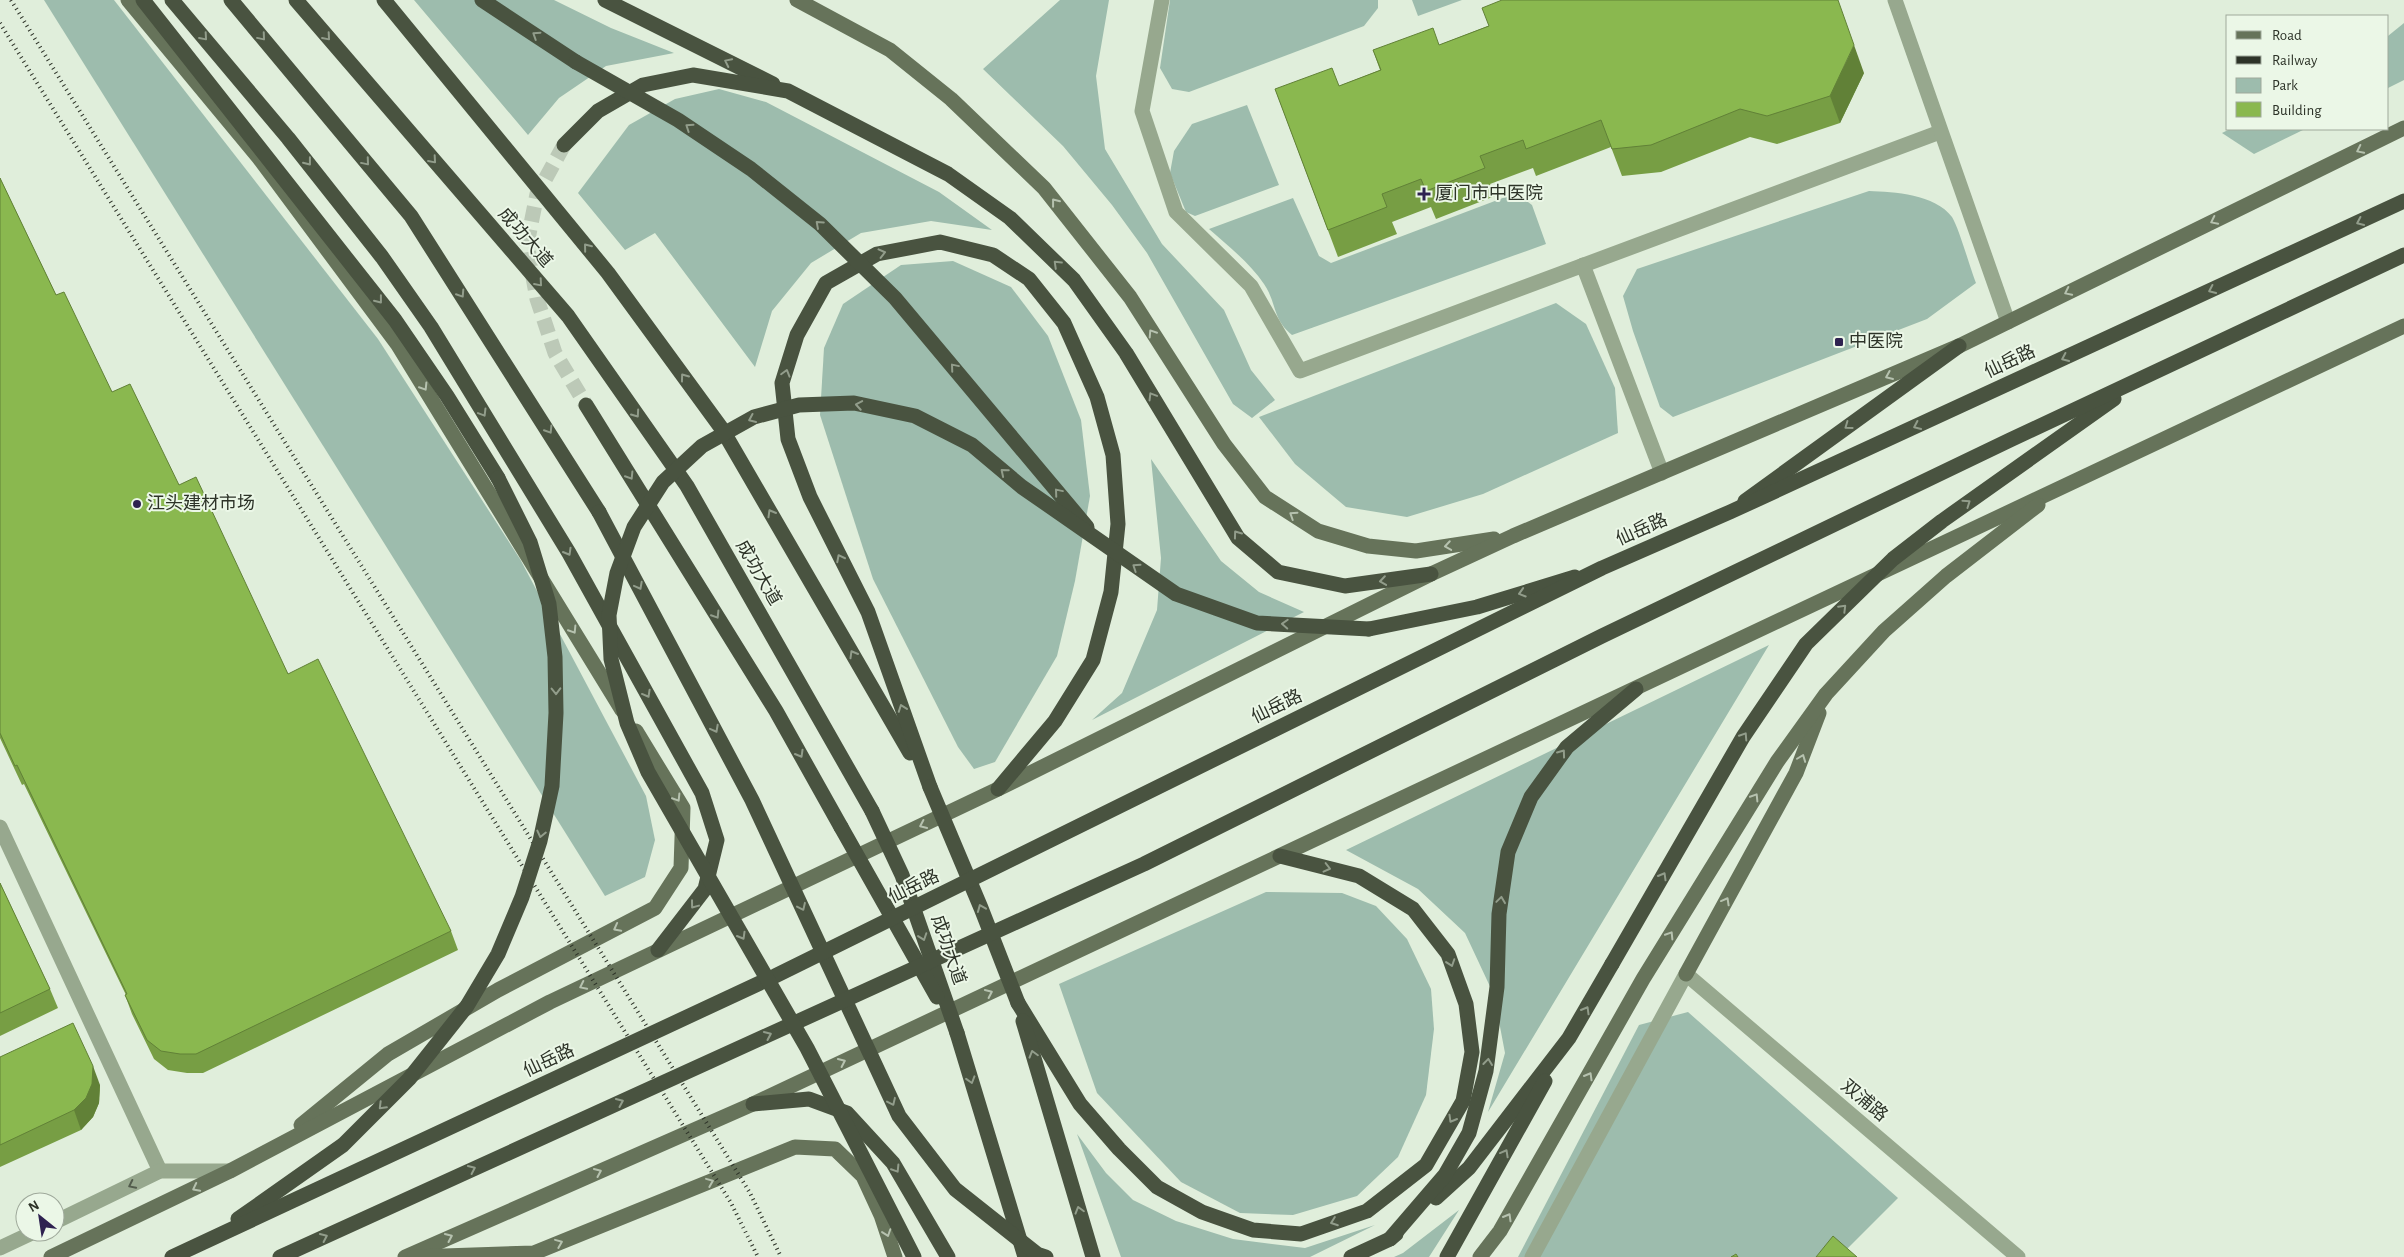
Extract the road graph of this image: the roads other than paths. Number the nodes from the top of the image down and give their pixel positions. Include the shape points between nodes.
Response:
1 (128, 0) edge
2 (143, 0) edge
3 (172, 0) edge
4 (231, 0) edge
5 (296, 0) edge
6 (384, 0) edge
7 (482, 0) edge
8 (604, 0) edge
9 (1162, 0) edge
10 (1895, 0) edge
11 (800, 1) edge
12 (788, 91) junction
13 (2404, 128) edge
14 (1940, 132) junction
15 (564, 145) tunnel mouth
16 (2404, 201) edge
17 (2404, 255) edge
18 (1583, 265) junction
19 (2008, 322) junction
20 (2404, 326) edge
21 (1959, 346) junction
22 (2146, 376) junction
23 (586, 405) tunnel mouth
24 (1662, 473) junction
25 (2058, 489) junction
26 (1730, 512) junction
27 (1513, 536) junction
28 (1101, 543) junction
29 (1602, 568) junction
30 (1431, 574) junction
31 (1636, 688) junction
32 (1826, 694) junction
33 (930, 787) junction
34 (998, 790) junction
35 (0, 827) edge
36 (1280, 856) junction
37 (658, 950) junction
38 (1686, 974) junction
39 (1018, 1003) junction
40 (957, 1033) junction
41 (1570, 1038) junction
42 (753, 1104) junction
43 (271, 1150) junction
44 (160, 1171) junction
45 (230, 1171) junction
46 (65, 1217) edge
47 (1390, 1239) junction
48 (15, 1241) edge
49 (205, 1242) junction
50 (0, 1248) edge
51 (2009, 1254) edge
52 (51, 1257) edge
53 (172, 1257) edge
54 (280, 1257) edge
55 (406, 1257) edge
56 (895, 1257) edge
57 (914, 1257) edge
58 (948, 1257) edge
59 (1025, 1257) edge
60 (1046, 1257) edge
61 (1093, 1257) edge
62 (1351, 1257) edge
63 (1447, 1257) edge
64 (1480, 1257) edge
65 (1532, 1257) edge

1 -> 43 main road via 259,158 398,346 683,808 682,868 655,908 498,990 388,1054
2 -> 49 highway, bridge via 395,320 447,396 498,478 530,542 549,604 555,657 552,786 540,841 522,897 498,954 467,1006 410,1079 343,1145
3 -> 37 highway via 288,138 382,258 430,327 569,553 702,794 717,840 705,889
4 -> 60 highway, bridge via 411,216 600,512 752,800 899,1116 955,1189 1037,1254
5 -> 40 highway, 成功大道, bridge via 568,316 687,486 872,811 902,875
33 -> 6 highway via 722,428 608,273
28 -> 7 highway, bridge via 895,298 820,224 751,169 678,120 576,62
12 -> 8 highway
9 - 18 street via 1142,111 1176,212 1251,286 1300,371
10 - 14 street
27 -> 11 main road via 1416,551 1368,546 1318,531 1264,497 1224,444 1130,297 1044,188 951,100 890,50
12 - 15 highway via 692,75 643,85 598,111
30 -> 12 highway via 1345,586 1278,572 1238,538 1126,353 1067,273 1010,218 948,174
13 -> 19 main road
14 - 18 street
14 - 19 street
16 -> 26 highway, 仙岳路, bridge
17 - 22 highway, bridge
18 - 24 street
19 - 21 main road
20 - 25 main road
21 -> 24 main road
21 -> 26 highway
41 -> 22 highway, bridge via 1743,737 1806,644 1893,559
54 -> 22 highway, bridge via 1144,864 1602,636
23 -> 40 highway, bridge via 776,711
24 - 27 main road
25 - 31 main road
25 - 32 main road via 1946,576 1884,631
26 - 29 highway, 仙岳路, bridge
27 - 30 main road
29 -> 28 highway, bridge via 1477,607 1369,629 1257,622 1176,594
28 -> 57 highway, bridge via 1022,487 972,445 915,416 854,403 799,405 754,417 702,446 663,482 634,527 617,573 609,614 612,659 627,723 648,772 807,1048
29 - 49 highway, 仙岳路, bridge via 775,976
30 - 34 main road
31 - 36 main road
47 -> 31 highway via 1445,1175 1469,1133 1486,1071 1497,987 1499,914 1508,852 1531,797 1567,746
38 -> 32 main road via 1796,773
64 -> 32 main road via 1500,1231 1643,979 1777,762
33 -> 34 highway via 868,612 810,497 788,439 782,384 797,335 826,283 877,254 940,242 993,255 1029,279 1064,323 1097,397 1113,456 1118,524 1110,592 1092,660 1055,721
39 -> 33 highway, bridge
34 -> 37 main road
35 - 44 street
36 -> 39 highway via 1359,876 1413,909 1448,954 1466,1004 1472,1052 1463,1101 1426,1166 1367,1211 1301,1234 1253,1230 1202,1212 1157,1187 1080,1104
42 -> 36 main road
37 -> 43 main road via 550,1002
38 - 51 street, 双浦路
38 - 65 street
61 -> 39 highway
40 -> 59 highway, 成功大道
41 - 47 highway via 1469,1168
63 -> 41 highway
55 -> 42 main road
42 -> 58 highway via 809,1099 847,1113 893,1163
43 - 45 main road
44 - 45 street
44 -> 46 street
45 -> 52 main road
47 - 62 highway
48 - 50 street
49 - 53 highway, 仙岳路, bridge
55 -> 56 main road via 534,1252 795,1147 834,1149 863,1176

